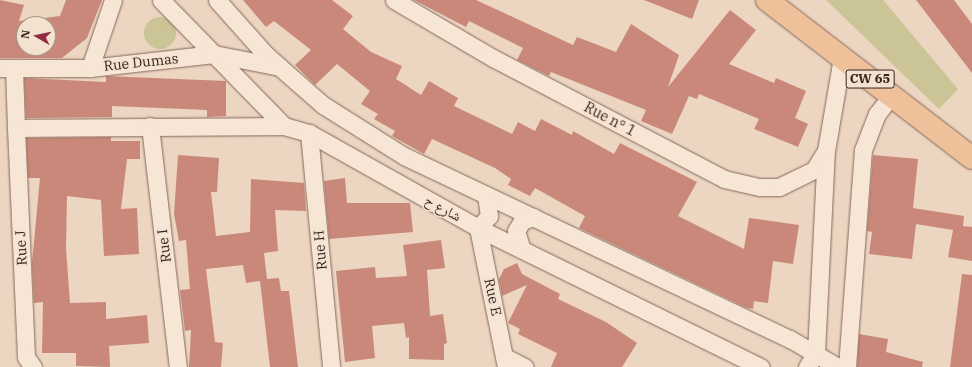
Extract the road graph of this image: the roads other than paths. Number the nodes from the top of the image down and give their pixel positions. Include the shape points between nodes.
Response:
1 (113, 0) edge
2 (161, 0) edge
3 (217, 0) edge
4 (394, 0) edge
5 (767, 0) edge
6 (214, 54) junction
7 (842, 57) junction
8 (7, 68) edge
9 (90, 68) junction
10 (281, 68) junction
11 (892, 96) junction
12 (150, 126) junction
13 (284, 126) junction
14 (16, 128) junction
15 (309, 133) junction
16 (826, 150) junction
17 (972, 158) edge
18 (486, 195) junction
19 (533, 217) junction
20 (478, 228) junction
21 (521, 247) junction
22 (811, 360) edge
23 (505, 362) edge
24 (33, 367) edge
25 (178, 367) edge
26 (331, 367) edge
27 (525, 367) edge
28 (761, 367) edge
29 (838, 367) edge
30 (847, 367) edge

1 - 9 street
2 - 6 street
3 - 10 street
4 - 16 street, Rue n° 1 via 493,58 724,179 760,187 779,187 814,170
5 - 7 main road, CW 65
6 - 9 street, Rue Dumas
6 - 10 street, Rue Dumas
6 - 13 street
7 - 11 main road, CW 65
7 - 16 street
8 - 9 street, Rue Dumas
8 - 14 street, Rue J
10 - 18 street via 323,105 354,126 404,156
11 - 17 main road, CW 65
11 - 30 street via 877,114 863,150
12 - 13 street
12 - 14 street
12 - 25 street, Rue I
13 - 15 street, شارع ح
14 - 24 street, Rue J via 26,357
15 - 20 street, شارع ح
15 - 26 street, Rue H
16 - 22 street
18 - 19 street
18 - 20 street via 489,216
19 - 21 street via 522,221 516,231
19 - 22 street
20 - 21 street, شارع ح
20 - 23 street, Rue E
21 - 28 street, شارع ح
22 - 29 street
23 - 27 street

